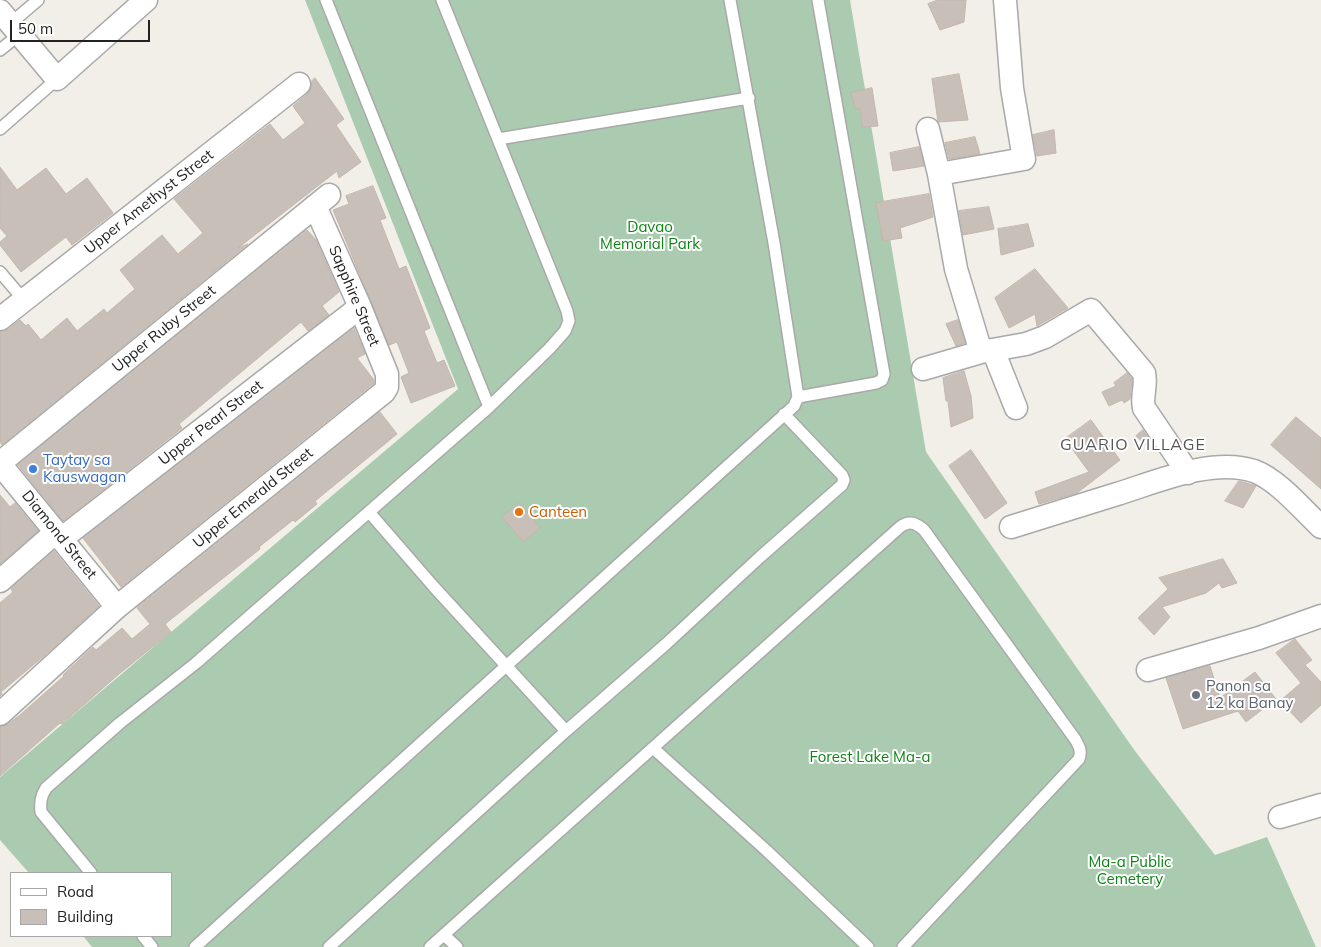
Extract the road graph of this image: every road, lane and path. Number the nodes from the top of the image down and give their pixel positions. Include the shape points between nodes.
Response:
1 (38, 0) edge
2 (146, 0) edge
3 (326, 0) edge
4 (442, 0) edge
5 (730, 0) edge
6 (818, 0) edge
7 (1004, 0) edge
8 (10, 23) edge
9 (0, 50) edge
10 (57, 79) junction
11 (298, 84) dead end
12 (749, 98) junction
13 (0, 129) edge
14 (928, 129) dead end
15 (498, 139) junction
16 (939, 174) junction
17 (322, 201) joint
18 (0, 272) edge
19 (24, 300) junction
20 (360, 306) junction
21 (0, 319) edge
22 (987, 351) junction
23 (923, 369) dead end
24 (387, 387) joint
25 (798, 397) junction
26 (489, 407) junction
27 (1016, 408) dead end
28 (784, 414) junction
29 (0, 463) edge
30 (1188, 473) junction
31 (369, 512) junction
32 (1011, 527) dead end
33 (1321, 527) edge
34 (59, 535) junction
35 (0, 581) edge
36 (117, 607) junction
37 (1321, 616) edge
38 (505, 666) junction
39 (1148, 670) dead end
40 (0, 714) edge
41 (566, 731) junction
42 (653, 748) junction
43 (1321, 805) edge
44 (1280, 817) dead end
45 (89, 872) edge
46 (444, 935) junction
47 (144, 937) edge
48 (152, 947) edge
49 (195, 947) edge
50 (329, 947) edge
51 (430, 947) edge
52 (457, 947) edge
53 (868, 947) edge
54 (903, 947) edge

1 - 8 lane
2 - 10 street
3 - 26 lane
4 - 15 lane
5 - 12 lane
6 - 25 lane via 884,374 876,384
7 - 16 street via 1012,88 1024,159
8 - 9 lane
8 - 10 street
10 - 13 lane
11 - 19 street, Upper Amethyst Street
12 - 15 lane
12 - 25 lane
14 - 16 street
15 - 26 lane via 554,274 569,321 566,331 550,349
16 - 22 street via 956,269
17 - 20 street, Sapphire Street
17 - 29 street, Upper Ruby Street
18 - 19 lane
19 - 21 street, Upper Amethyst Street
20 - 24 street, Sapphire Street via 387,374
20 - 34 street, Upper Pearl Street
22 - 23 street
22 - 27 street
22 - 30 street via 1026,344 1091,310 1144,373 1144,408
24 - 36 street, Upper Emerald Street via 378,398
25 - 28 lane via 794,406
26 - 31 lane
28 - 38 lane
28 - 41 lane via 842,475 842,484
29 - 34 street, Diamond Street
30 - 32 street
30 - 33 street via 1221,467 1253,471 1277,486
31 - 38 lane
31 - 45 lane via 46,788 40,804 41,812
34 - 35 street, Upper Pearl Street
34 - 36 street, Diamond Street
36 - 40 street, Upper Emerald Street
37 - 39 street via 1259,638
38 - 41 lane
38 - 49 lane
41 - 50 lane
42 - 46 lane
42 - 53 lane
42 - 54 lane via 900,527 912,522 918,525 1075,739 1080,755
43 - 44 street
46 - 51 lane
46 - 52 lane
47 - 48 lane

